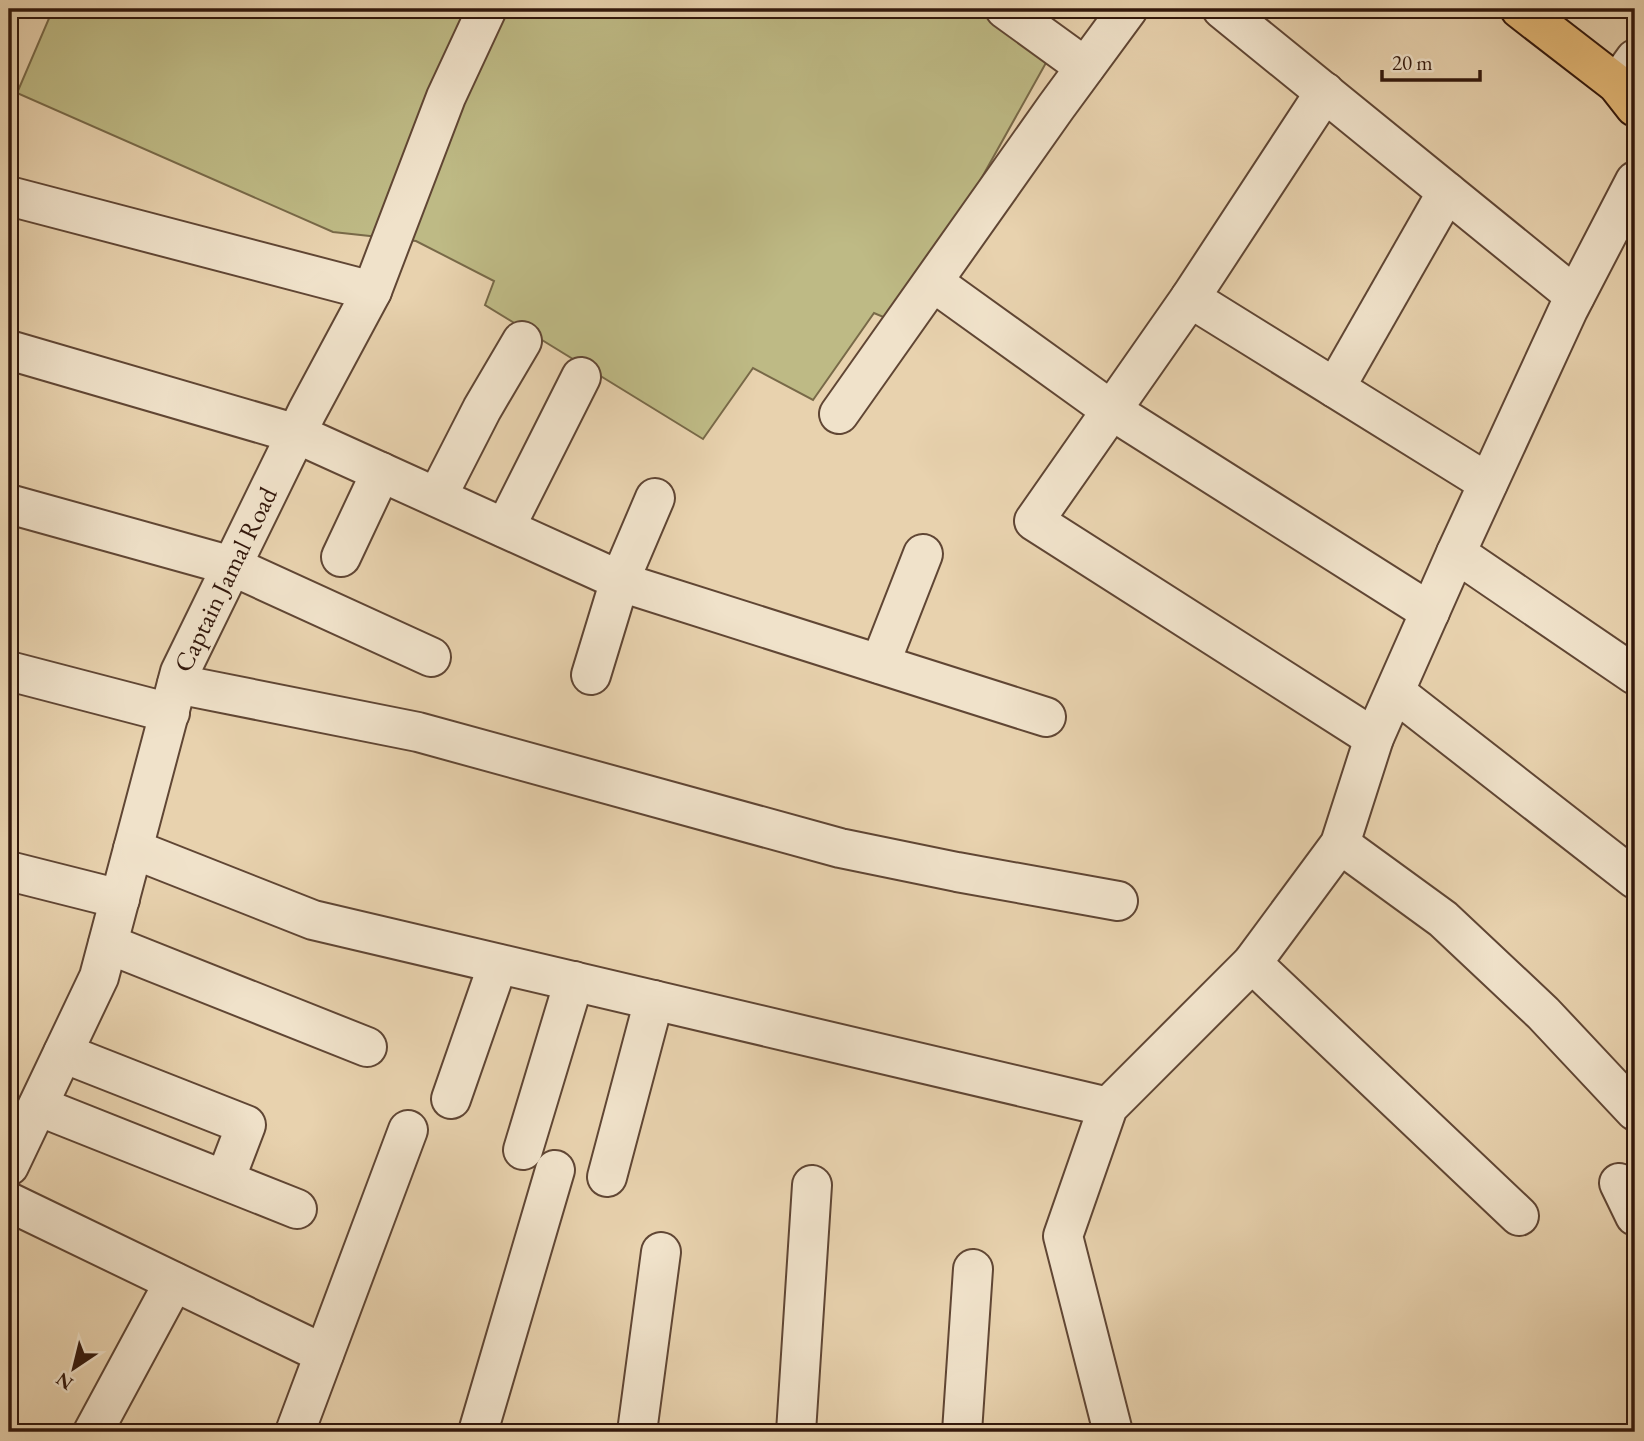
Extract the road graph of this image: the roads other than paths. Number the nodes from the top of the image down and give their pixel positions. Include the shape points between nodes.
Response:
1 (487, 9) edge
2 (1005, 9) edge
3 (1128, 9) edge
4 (1222, 9) edge
5 (1520, 9) edge
6 (1085, 67) junction
7 (1629, 83) edge
8 (1325, 92) junction
9 (1635, 181) edge
10 (1447, 192) junction
11 (9, 196) edge
12 (933, 282) junction
13 (372, 291) junction
14 (1575, 296) junction
15 (1190, 298) junction
16 (522, 341) dead end
17 (9, 350) edge
18 (581, 377) dead end
19 (1335, 388) junction
20 (1111, 410) junction
21 (839, 414) dead end
22 (296, 434) junction
23 (381, 472) junction
24 (1488, 482) junction
25 (437, 497) junction
26 (655, 498) dead end
27 (9, 504) edge
28 (505, 528) junction
29 (1456, 553) junction
30 (923, 554) dead end
31 (341, 557) dead end
32 (232, 566) junction
33 (620, 580) junction
34 (1430, 612) junction
35 (431, 657) dead end
36 (880, 664) junction
37 (9, 671) edge
38 (1635, 675) edge
39 (591, 676) dead end
40 (1395, 692) junction
41 (174, 698) junction
42 (1046, 717) dead end
43 (1374, 738) junction
44 (1340, 844) junction
45 (133, 849) junction
46 (9, 871) edge
47 (1635, 879) edge
48 (120, 900) junction
49 (1118, 901) dead end
50 (108, 944) junction
51 (1252, 962) junction
52 (498, 964) junction
53 (574, 981) junction
54 (654, 1000) junction
55 (367, 1047) dead end
56 (63, 1052) junction
57 (452, 1099) dead end
58 (38, 1106) junction
59 (1108, 1107) junction
60 (1635, 1111) edge
61 (408, 1130) dead end
62 (523, 1150) dead end
63 (9, 1166) edge
64 (555, 1170) dead end
65 (607, 1177) dead end
66 (225, 1180) junction
67 (813, 1185) dead end
68 (9, 1202) edge
69 (297, 1209) dead end
70 (1519, 1216) dead end
71 (661, 1252) dead end
72 (972, 1269) dead end
73 (174, 1282) junction
74 (324, 1354) junction
75 (93, 1432) edge
76 (295, 1432) edge
77 (478, 1432) edge
78 (637, 1432) edge
79 (796, 1432) edge
80 (962, 1432) edge
81 (1113, 1432) edge

1 - 13 street, Captain Jamal Road via 446,97
2 - 6 street
3 - 6 street
4 - 8 street
5 - 7 main road
6 - 12 street
8 - 10 street
8 - 15 street
9 - 14 street
10 - 14 street
10 - 19 street
11 - 13 street
12 - 20 street
12 - 21 street
13 - 22 street, Captain Jamal Road
14 - 24 street
15 - 19 street
15 - 20 street
16 - 25 street
17 - 22 street
18 - 28 street
19 - 24 street
20 - 34 street
20 - 43 street via 1034,521
22 - 23 street
22 - 32 street, Captain Jamal Road
23 - 25 street
23 - 31 street
24 - 29 street
25 - 28 street
26 - 33 street
27 - 32 street
28 - 33 street
29 - 34 street
29 - 38 street
30 - 36 street
32 - 35 street
32 - 41 street, Captain Jamal Road via 180,672
33 - 36 street
33 - 39 street
34 - 40 street
36 - 42 street
37 - 41 street
40 - 43 street
40 - 47 street
41 - 45 street, Captain Jamal Road
41 - 49 street via 418,732 840,848
43 - 44 street
44 - 51 street
44 - 60 street via 1443,919 1543,1013
45 - 48 street, Captain Jamal Road
45 - 52 street via 313,920
46 - 48 street
48 - 50 street, Captain Jamal Road
50 - 55 street
50 - 56 street, Captain Jamal Road via 99,977
51 - 59 street
51 - 70 street
52 - 53 street
52 - 57 street
53 - 54 street
53 - 62 street
54 - 59 street
54 - 65 street
56 - 58 street, Captain Jamal Road
56 - 66 street via 246,1125
58 - 63 street, Captain Jamal Road
58 - 66 street
59 - 81 street via 1062,1236
61 - 74 street
64 - 77 street
66 - 69 street
67 - 79 street
68 - 73 street
71 - 78 street
72 - 80 street
73 - 74 street
73 - 75 street
74 - 76 street

